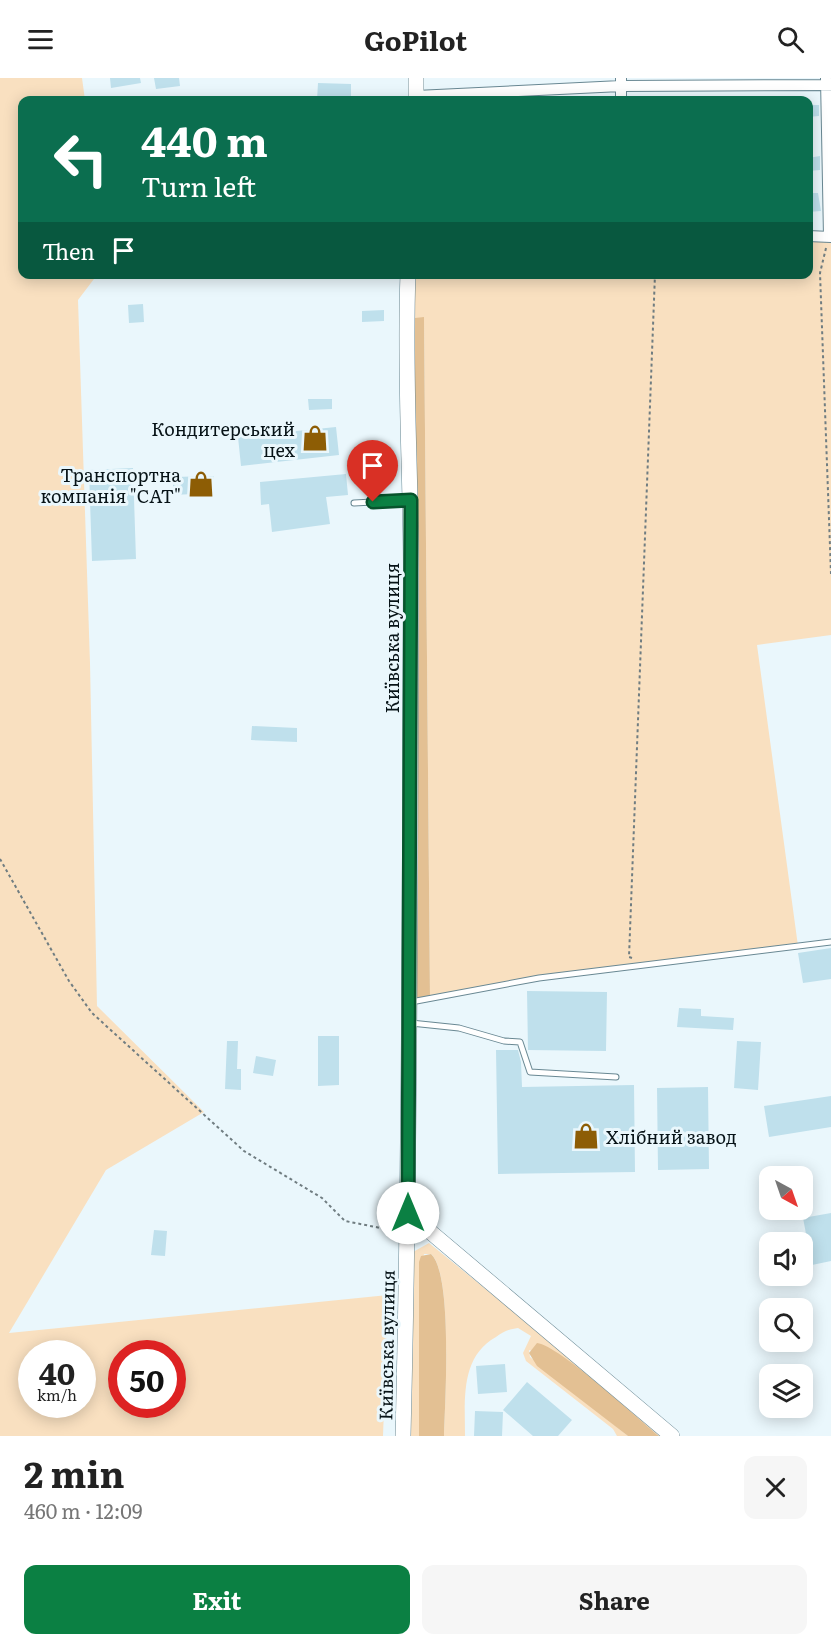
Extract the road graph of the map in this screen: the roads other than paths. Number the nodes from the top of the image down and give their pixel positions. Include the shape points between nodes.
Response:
1 (416, 78) edge
2 (621, 82) edge
3 (828, 82) edge
4 (416, 96) edge
5 (442, 96) edge
6 (813, 237) edge
7 (830, 237) edge
8 (408, 279) edge
9 (411, 500) junction
10 (354, 503) dead end
11 (831, 942) edge
12 (409, 1002) junction
13 (409, 1023) junction
14 (616, 1077) dead end
15 (408, 1213) junction
16 (403, 1436) edge
17 (672, 1436) edge

1 - 4 main road
2 - 3 street
2 - 5 street
3 - 7 street
6 - 7 street
8 - 9 main road, Київська вулиця
9 - 10 lane
9 - 12 main road, Київська вулиця
11 - 12 lane via 539,978
12 - 13 main road, Київська вулиця
13 - 14 lane via 459,1028 520,1042 530,1072
13 - 15 main road, Київська вулиця
15 - 16 main road, Київська вулиця
15 - 17 main road

